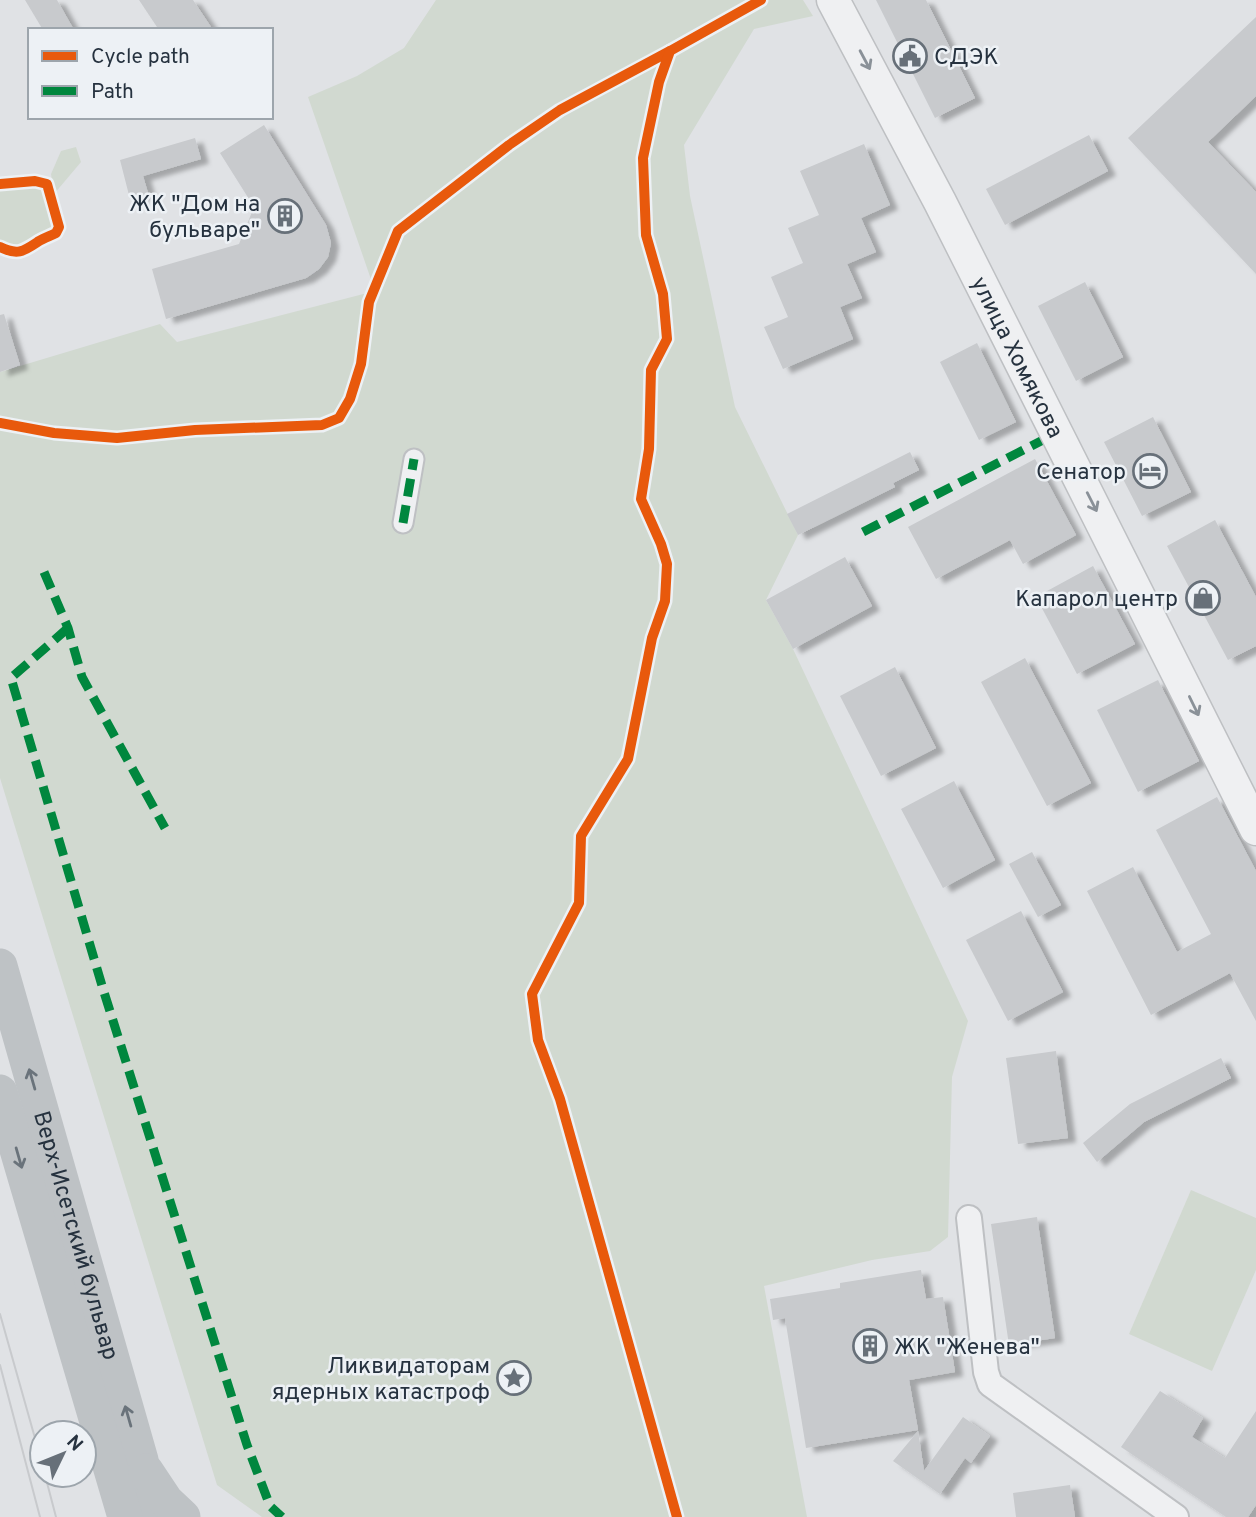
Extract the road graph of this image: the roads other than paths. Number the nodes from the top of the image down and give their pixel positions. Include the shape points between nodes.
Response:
1 (833, 0) edge
2 (414, 458) dead end
3 (403, 523) dead end
4 (1256, 829) edge
5 (0, 966) edge
6 (0, 1092) edge
7 (969, 1218) dead end
8 (141, 1460) junction
9 (142, 1510) edge
10 (183, 1517) edge
11 (1177, 1517) edge

1 -> 4 street, улица Хомякова
2 - 3 street
8 -> 5 main road, Верх-Исетский бульвар
6 -> 9 main road, Верх-Исетский бульвар
7 - 11 street via 990,1384
8 - 9 main road, Верх-Исетский бульвар
8 - 10 main road via 166,1501

